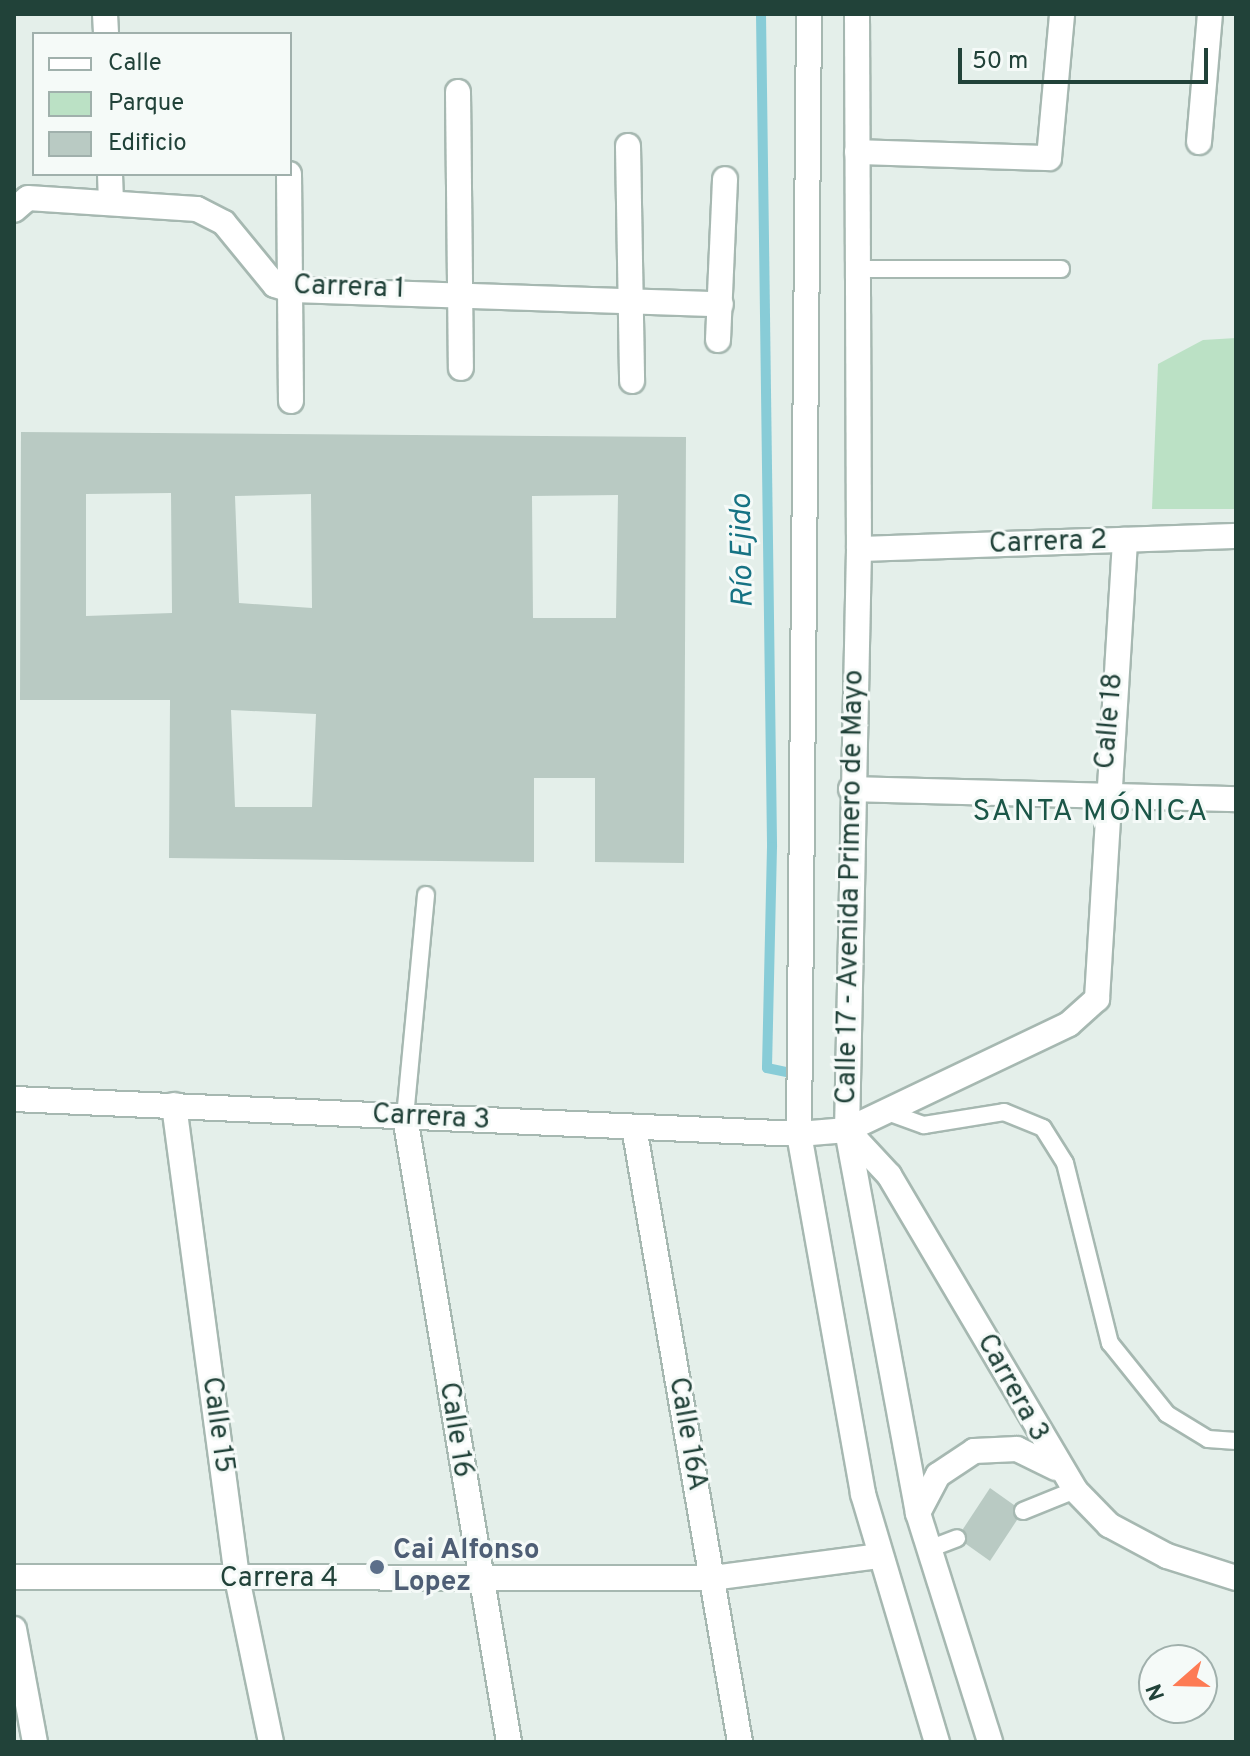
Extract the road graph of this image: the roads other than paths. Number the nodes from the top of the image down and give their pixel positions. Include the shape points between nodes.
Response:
1 (809, 14) edge
2 (857, 14) edge
3 (1062, 14) edge
4 (1210, 14) edge
5 (458, 92) dead end
6 (1199, 142) dead end
7 (628, 146) dead end
8 (857, 152) junction
9 (110, 176) edge
10 (289, 176) edge
11 (725, 179) dead end
12 (19, 201) edge
13 (111, 202) junction
14 (858, 269) junction
15 (1061, 269) dead end
16 (290, 290) junction
17 (459, 291) junction
18 (633, 299) junction
19 (721, 304) junction
20 (718, 340) dead end
21 (461, 368) dead end
22 (632, 381) dead end
23 (291, 401) dead end
24 (1236, 536) edge
25 (1125, 540) junction
26 (859, 549) junction
27 (851, 789) junction
28 (1104, 795) junction
29 (1236, 799) edge
30 (426, 895) dead end
31 (1097, 999) joint
32 (14, 1099) edge
33 (174, 1105) junction
34 (893, 1114) junction
35 (405, 1117) junction
36 (634, 1127) junction
37 (847, 1130) junction
38 (799, 1134) junction
39 (1236, 1441) edge
40 (1056, 1468) junction
41 (1075, 1490) junction
42 (1023, 1511) dead end
43 (918, 1513) junction
44 (957, 1538) dead end
45 (929, 1549) junction
46 (868, 1558) junction
47 (14, 1577) edge
48 (237, 1578) junction
49 (712, 1578) junction
50 (1236, 1578) edge
51 (479, 1580) junction
52 (14, 1629) edge
53 (35, 1742) edge
54 (271, 1742) edge
55 (509, 1742) edge
56 (740, 1742) edge
57 (937, 1742) edge
58 (990, 1742) edge

1 - 38 street, Calle 17 - Avenida Primero de Mayo
2 - 8 street, Calle 17 - Avenida Primero de Mayo
3 - 8 street via 1049,158
4 - 6 street
5 - 17 street
7 - 18 street
8 - 14 street, Calle 17 - Avenida Primero de Mayo
9 - 13 street
10 - 16 street
11 - 19 street
12 - 13 street, Carrera 1
13 - 16 street, Carrera 1 via 197,209 224,223 275,285
14 - 15 lane
14 - 26 street, Calle 17 - Avenida Primero de Mayo
16 - 17 street, Carrera 1
16 - 23 street
17 - 18 street, Carrera 1
17 - 21 street
18 - 19 street, Carrera 1
18 - 22 street
19 - 20 street
24 - 25 street, Carrera 2
25 - 26 street, Carrera 2
25 - 28 street, Calle 18
26 - 27 street, Calle 17 - Avenida Primero de Mayo
27 - 28 street
27 - 37 street, Calle 17 - Avenida Primero de Mayo
28 - 29 street
28 - 31 street, Calle 18
30 - 35 lane
31 - 34 street, Carrera 3 via 1069,1024
32 - 33 street, Carrera 3
33 - 35 street, Carrera 3
33 - 48 street, Calle 15
34 - 37 street, Carrera 3
34 - 39 lane via 924,1125 1004,1112 1043,1128 1065,1163 1110,1343 1167,1414 1208,1439
35 - 36 street, Carrera 3
35 - 51 street, Calle 16
36 - 38 street, Carrera 3 via 770,1137
36 - 49 street, Calle 16A
37 - 38 street, Carrera 3
37 - 40 street, Carrera 3 via 925,1230
37 - 43 street, Calle 17 - Avenida Primero de Mayo
38 - 46 street, Calle 17 - Avenida Primero de Mayo
40 - 41 street, Carrera 3
40 - 43 street via 1017,1449 974,1451 938,1475
41 - 42 lane
41 - 50 street, Carrera 3 via 1109,1525 1167,1556
43 - 45 street, Calle 17 - Avenida Primero de Mayo
44 - 45 lane
45 - 58 street, Calle 17 - Avenida Primero de Mayo
46 - 49 street, Carrera 4
46 - 57 street, Calle 17 - Avenida Primero de Mayo
47 - 48 street, Carrera 4
48 - 51 street, Carrera 4
48 - 54 street, Calle 15
49 - 51 street, Carrera 4
49 - 56 street, Calle 16A
51 - 55 street, Calle 16
52 - 53 street

